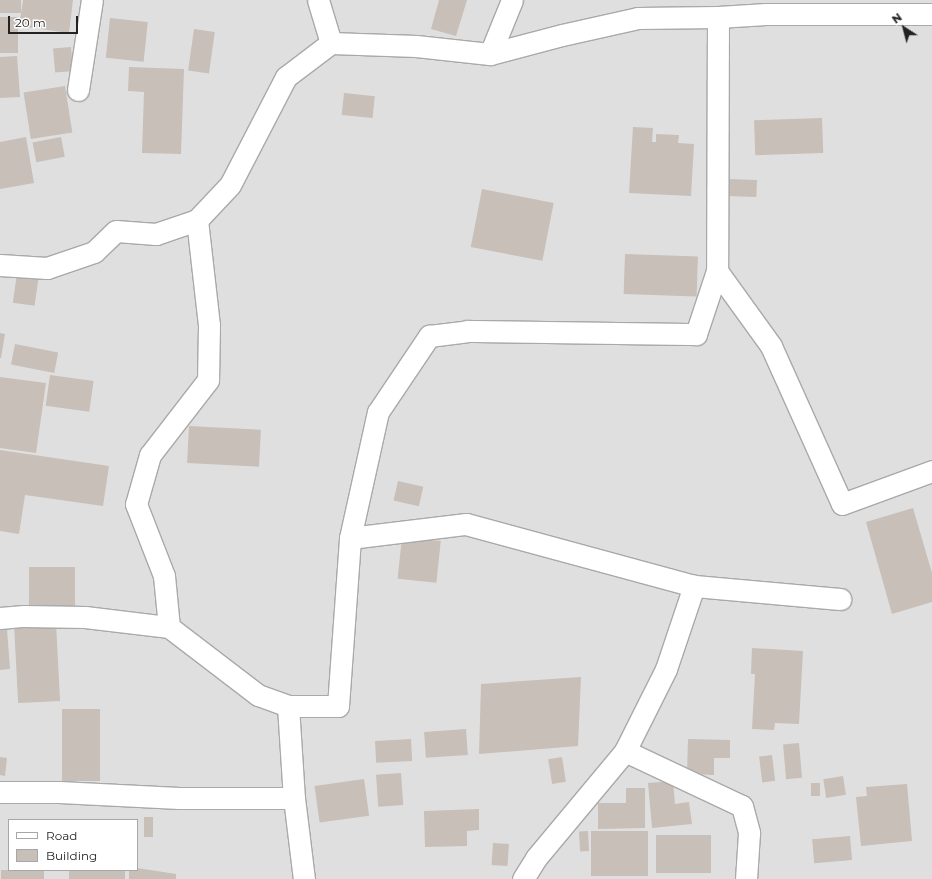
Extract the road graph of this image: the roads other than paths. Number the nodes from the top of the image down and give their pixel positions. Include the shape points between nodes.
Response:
1 (92, 0) edge
2 (318, 0) edge
3 (512, 0) edge
4 (932, 14) edge
5 (718, 17) junction
6 (330, 43) junction
7 (490, 54) junction
8 (78, 90) dead end
9 (197, 220) junction
10 (0, 266) edge
11 (717, 272) junction
12 (932, 471) edge
13 (350, 538) junction
14 (694, 586) junction
15 (840, 599) dead end
16 (0, 618) edge
17 (169, 627) junction
18 (288, 706) junction
19 (625, 751) junction
20 (0, 792) edge
21 (294, 798) junction
22 (304, 879) edge
23 (523, 879) edge
24 (746, 879) edge

1 - 8 street
2 - 6 street
3 - 7 street
4 - 5 street via 766,14
5 - 7 street via 638,18
5 - 11 street
6 - 7 street via 416,46
6 - 9 street via 286,77 230,185
9 - 10 street via 156,234 116,230 94,252 46,268
9 - 17 street via 209,324 208,380 150,455 136,504 164,576
11 - 12 street via 771,346 842,504
11 - 13 street via 696,334 467,331 429,336 378,412
13 - 14 street via 466,524
13 - 18 street via 338,706
14 - 15 street
14 - 19 street via 666,669
16 - 17 street via 85,617
17 - 18 street via 258,695
18 - 21 street
19 - 23 street via 536,858
19 - 24 street via 742,806 749,834
20 - 21 street via 179,798
21 - 22 street

